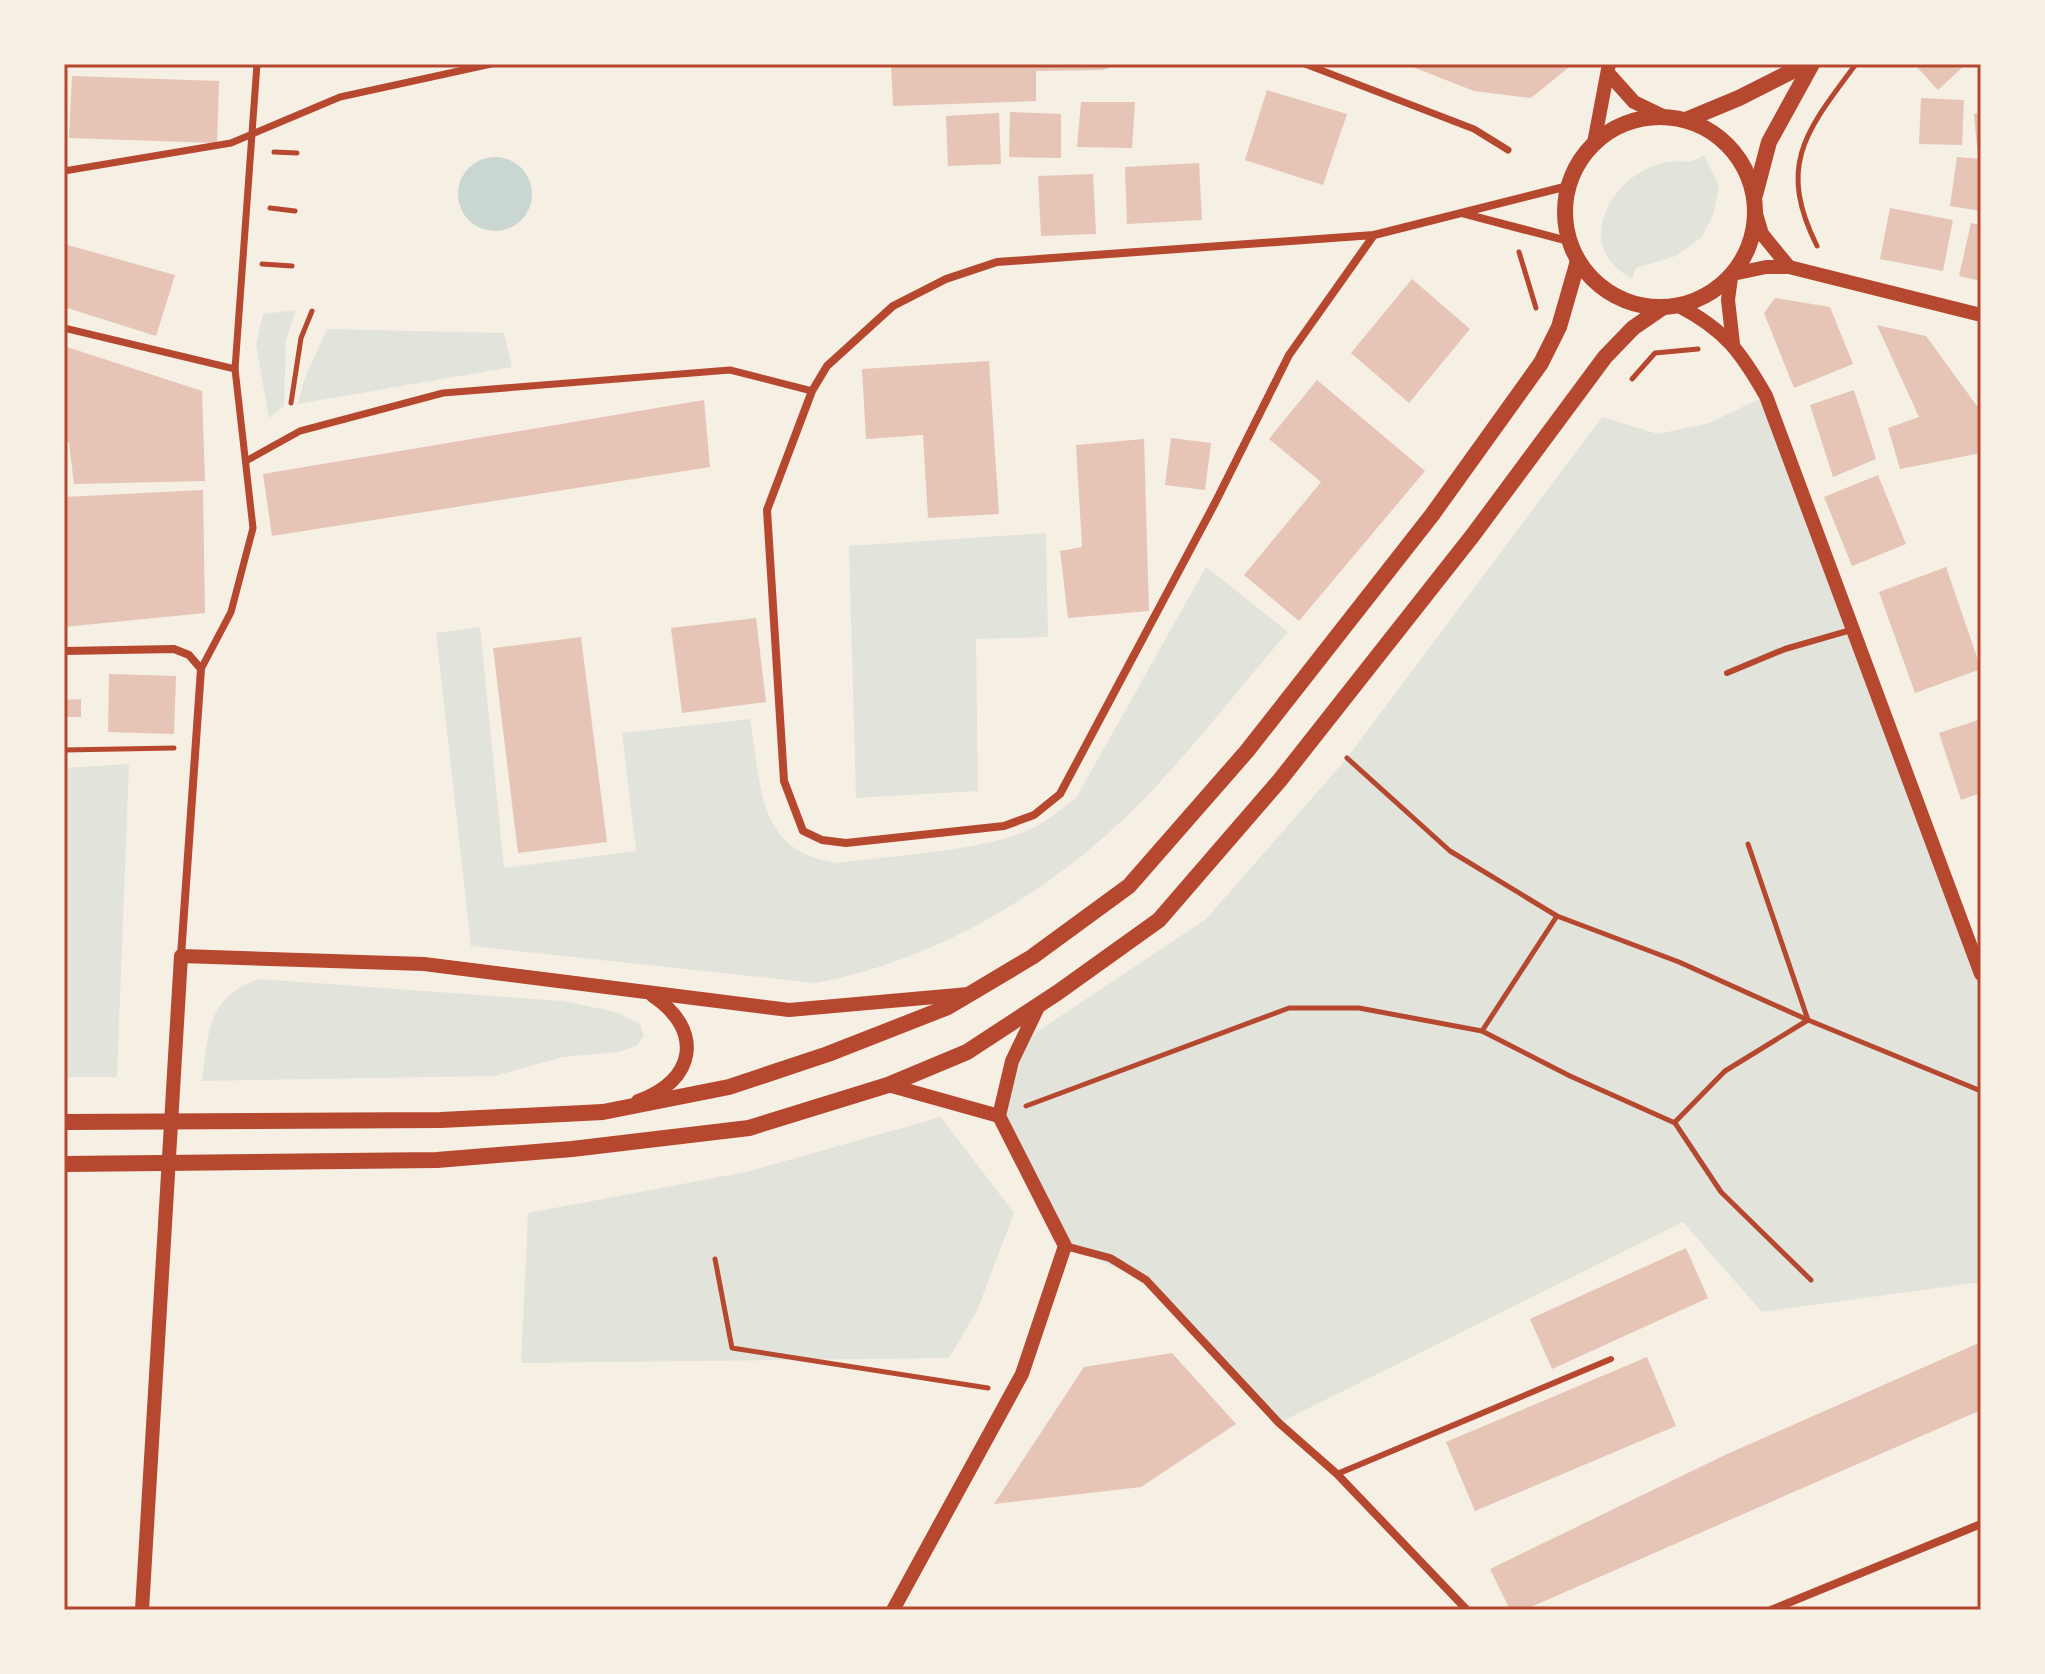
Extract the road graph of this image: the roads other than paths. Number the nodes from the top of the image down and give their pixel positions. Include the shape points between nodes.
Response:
1 (257, 64) edge
2 (491, 64) edge
3 (1305, 64) edge
4 (1806, 64) edge
5 (1812, 64) edge
6 (1609, 68) edge
7 (1663, 116) junction
8 (1686, 120) junction
9 (254, 135) junction
10 (1594, 143) junction
11 (1508, 150) dead end
12 (64, 171) edge
13 (1568, 186) junction
14 (1755, 197) junction
15 (1465, 214) junction
16 (1756, 214) junction
17 (1374, 235) junction
18 (1568, 241) junction
19 (1578, 261) junction
20 (1789, 267) junction
21 (1732, 275) junction
22 (1670, 307) junction
23 (1981, 315) edge
24 (64, 328) edge
25 (1733, 344) junction
26 (235, 369) junction
27 (812, 391) junction
28 (246, 461) junction
29 (1854, 629) junction
30 (64, 651) edge
31 (201, 669) junction
32 (1727, 673) dead end
33 (181, 956) junction
34 (1981, 974) edge
35 (649, 993) junction
36 (970, 993) junction
37 (1039, 1005) junction
38 (888, 1085) junction
39 (603, 1112) junction
40 (999, 1116) junction
41 (64, 1122) edge
42 (64, 1164) edge
43 (1065, 1246) junction
44 (1611, 1359) dead end
45 (1337, 1474) junction
46 (1981, 1524) edge
47 (142, 1610) edge
48 (893, 1610) edge
49 (1467, 1610) edge
50 (1771, 1610) edge

1 - 9 street
2 - 9 street via 340,97
3 - 11 street via 1474,129
4 - 8 main road
5 - 14 main road via 1769,142
6 - 7 street via 1634,102
6 - 10 street
7 - 8 main road
7 - 10 main road via 1616,127
8 - 14 main road via 1724,140 1738,157
9 - 12 street
9 - 26 street
10 - 13 main road
13 - 15 street
13 - 18 main road
14 - 16 main road
15 - 17 street
15 - 18 street
16 - 20 street via 1762,234
16 - 21 main road via 1745,256
17 - 27 street via 997,262 946,279 893,306 827,366
17 - 27 street via 1289,355 1060,794 1034,815 1004,826 846,843 803,831 797,818 784,781 767,510
18 - 19 main road
19 - 22 main road via 1622,300
19 - 36 main road via 1559,327 1541,363 1432,515 1247,751 1129,886 1032,957
20 - 21 street
20 - 23 street
21 - 22 main road via 1698,300
21 - 25 street via 1728,300
22 - 25 street via 1718,329
22 - 37 main road via 1633,328 1605,357 1300,756 1159,920
24 - 26 street
25 - 29 street via 1766,396
26 - 28 street
27 - 28 street via 730,370 443,393 300,431
28 - 31 street via 253,528 231,612
29 - 32 lane
29 - 34 street
30 - 31 street via 174,649 189,655
31 - 33 street
33 - 35 street via 424,964
33 - 47 street
35 - 36 street via 789,1010
35 - 39 street via 678,1021 686,1042 685,1065 666,1087
36 - 39 main road via 948,1007 828,1054 729,1087
37 - 38 main road via 967,1052
37 - 40 street via 1012,1061
38 - 40 street
38 - 42 main road via 749,1128 572,1149 437,1160
39 - 41 main road via 441,1120
40 - 43 street
43 - 45 street via 1110,1258 1146,1280 1279,1423
43 - 48 street via 1012,1394
44 - 45 lane
45 - 49 street
46 - 50 street

